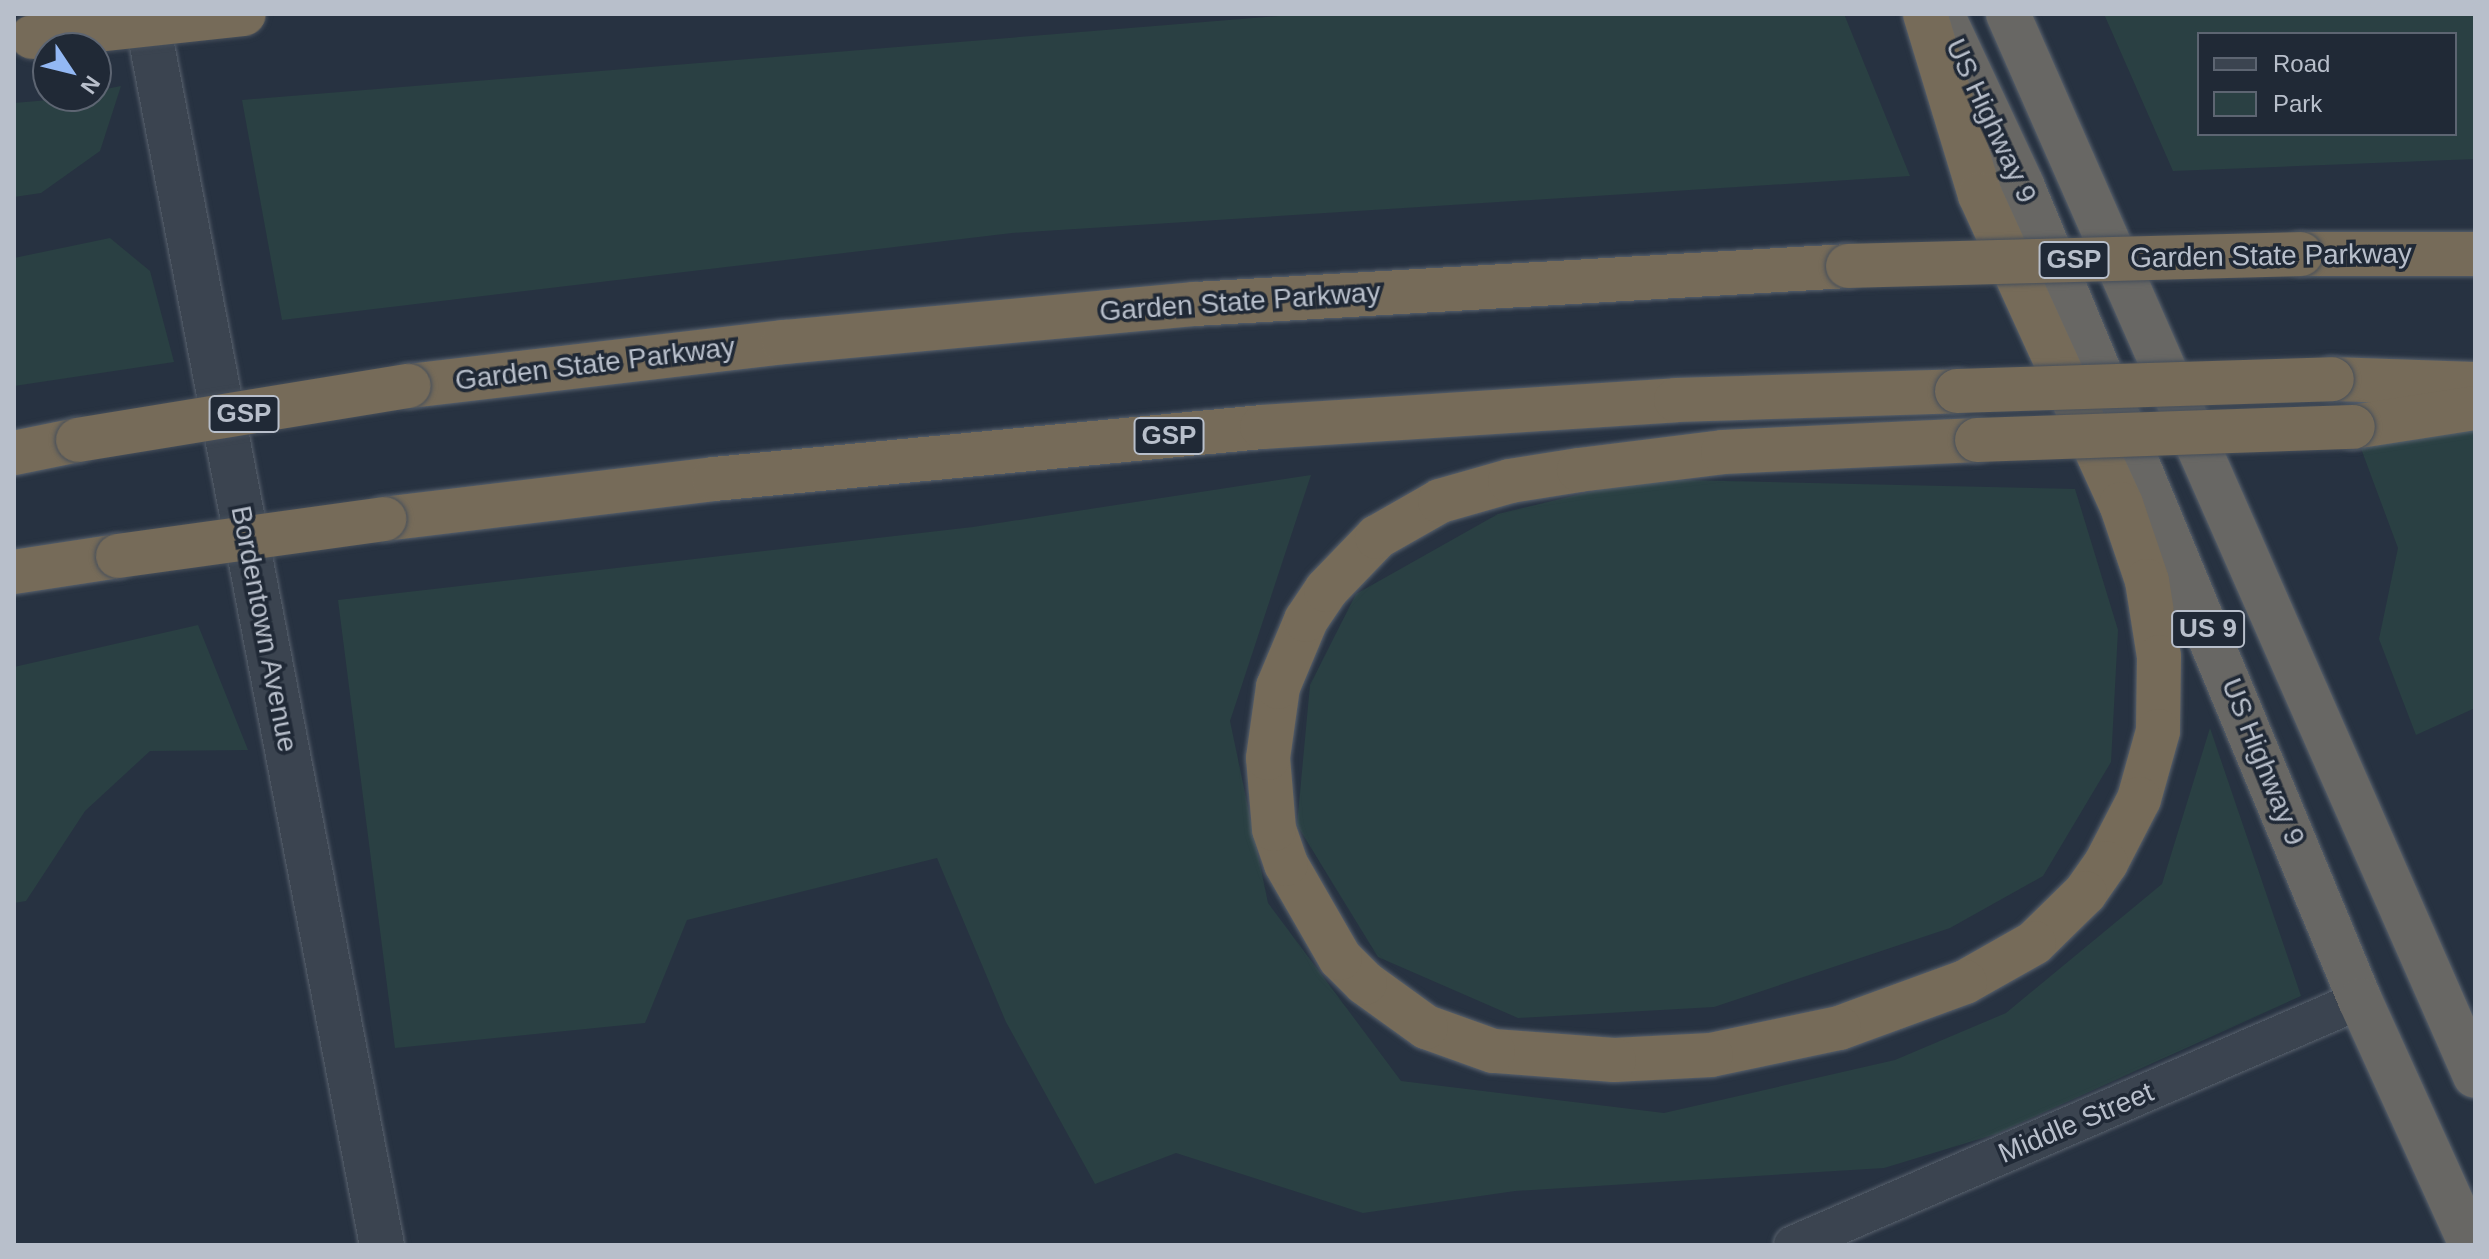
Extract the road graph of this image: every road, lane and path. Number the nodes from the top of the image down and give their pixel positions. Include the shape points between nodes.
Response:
1 (146, 14) edge
2 (244, 14) edge
3 (1925, 14) edge
4 (1942, 14) edge
5 (2008, 14) edge
6 (23, 38) edge
7 (2475, 254) edge
8 (2475, 384) edge
9 (2475, 408) edge
10 (78, 440) junction
11 (14, 444) edge
12 (14, 453) edge
13 (14, 572) edge
14 (2360, 1000) junction
15 (2475, 1076) edge
16 (382, 1245) edge
17 (1793, 1245) edge
18 (2471, 1245) edge

1 - 16 street, Bordentown Avenue
2 - 6 highway, bridge
3 - 9 highway, bridge via 1980,195 2121,504 2147,581 2159,657 2158,731 2139,799 2085,893 2034,943 1965,982 1839,1028 1711,1055 1602,1060 1493,1051 1426,1027 1340,958 1286,864 1274,829 1268,758 1278,687 1306,620 1351,561 1377,537 1440,501 1510,481 1723,452 1977,440 2353,427
4 - 14 highway, US Highway 9 / US 9 via 2022,185
5 - 15 highway, US Highway 9 / US 9
7 - 10 highway, Garden State Parkway / GSP, bridge via 1848,266 1195,304 862,333 409,386
8 - 13 highway, GSP, bridge via 2332,379 1661,401 1262,427 790,471 384,519
10 - 11 highway
10 - 12 highway, Garden State Parkway / GSP
14 - 17 street, Middle Street
14 - 18 highway, US Highway 9 / US 9

